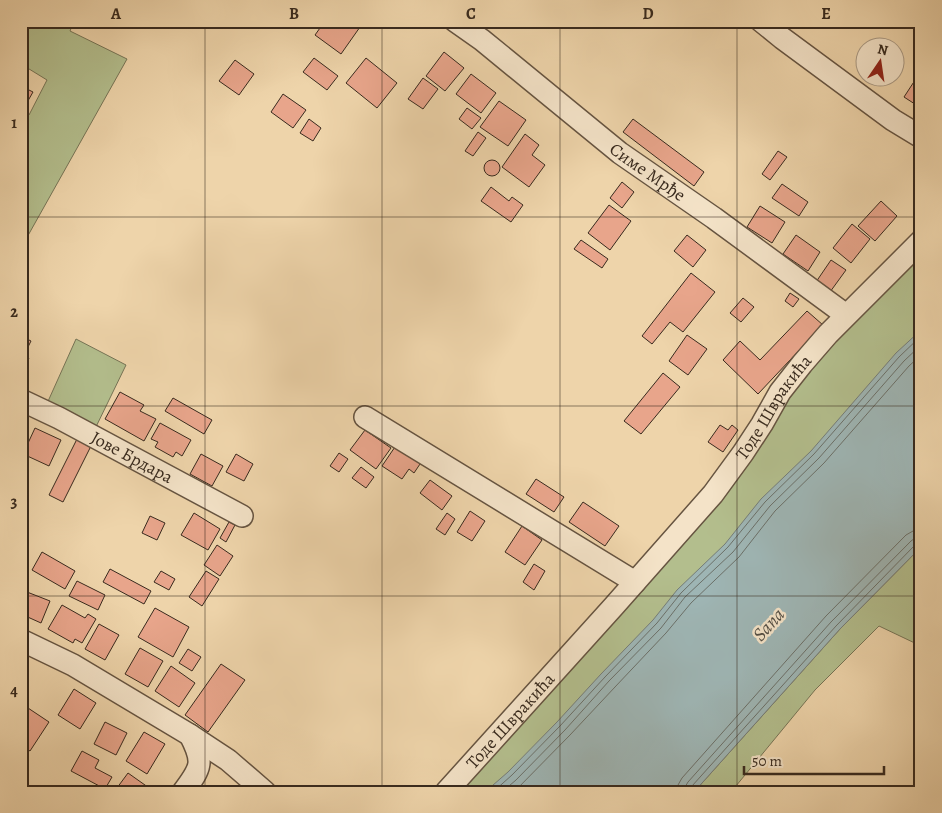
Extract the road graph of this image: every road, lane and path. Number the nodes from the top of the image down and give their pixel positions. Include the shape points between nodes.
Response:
1 (455, 21) edge
2 (761, 21) edge
3 (921, 137) edge
4 (921, 241) edge
5 (846, 316) junction
6 (21, 400) edge
7 (365, 417) dead end
8 (242, 516) dead end
9 (635, 582) junction
10 (21, 640) edge
11 (190, 734) junction
12 (183, 792) edge
13 (265, 792) edge
14 (446, 792) edge

1 - 5 street, Симе Мрђе via 620,153
2 - 3 street via 885,114
4 - 5 street, Тоде Швракића
5 - 9 street, Тоде Швракића via 780,392 743,454 712,494
6 - 8 street, Јове Брдара
7 - 9 street
9 - 14 street, Тоде Швракића
10 - 11 street via 74,665
11 - 12 street via 198,751 199,764 194,778
11 - 13 street via 228,760

